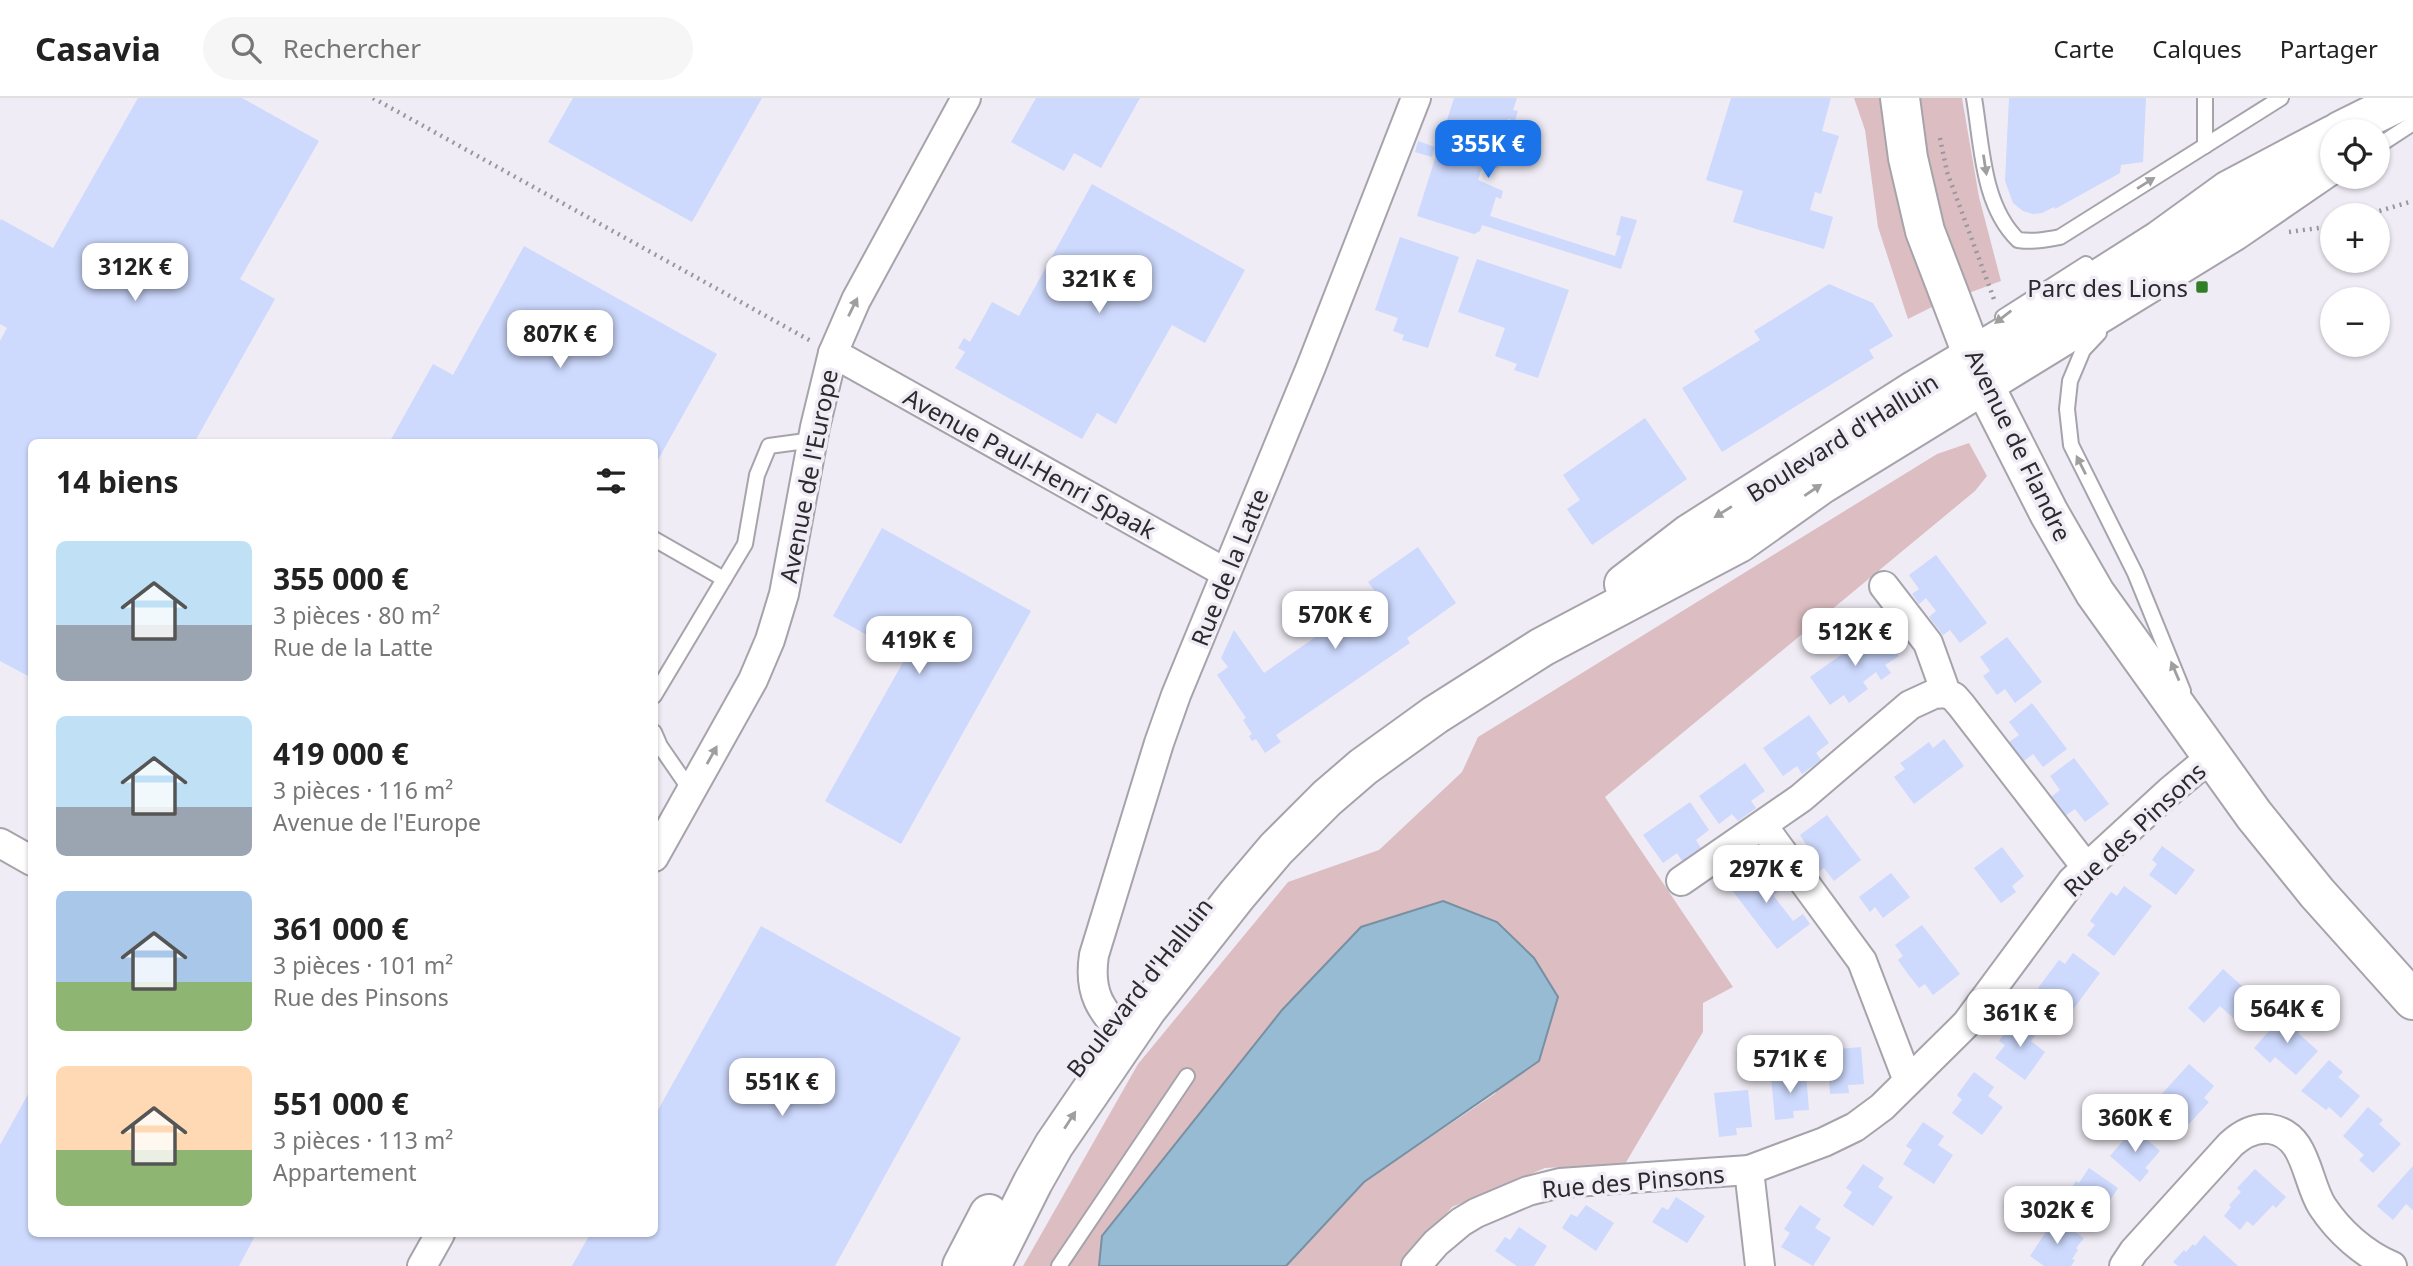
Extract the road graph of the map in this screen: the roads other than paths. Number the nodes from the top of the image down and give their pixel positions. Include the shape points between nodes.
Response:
1 (967, 98) edge
2 (1416, 98) edge
3 (1900, 98) edge
4 (1908, 98) edge
5 (1974, 98) edge
6 (2205, 98) edge
7 (2281, 98) edge
8 (2379, 98) edge
9 (2407, 98) edge
10 (2267, 103) edge
11 (2413, 104) edge
12 (2364, 119) edge
13 (2390, 121) edge
14 (2413, 122) edge
15 (2390, 138) edge
16 (2320, 142) edge
17 (2204, 146) junction
18 (2270, 152) dead end
19 (2243, 166) dead end
20 (2320, 172) edge
21 (2321, 189) edge
22 (2203, 191) dead end
23 (2311, 196) dead end
24 (2275, 221) dead end
25 (2103, 254) dead end
26 (2185, 278) dead end
27 (2056, 341) junction
28 (1989, 346) junction
29 (833, 353) junction
30 (813, 440) junction
31 (658, 541) edge
32 (1226, 573) junction
33 (724, 579) junction
34 (1884, 586) dead end
35 (658, 689) edge
36 (1946, 693) junction
37 (658, 741) edge
38 (2211, 757) junction
39 (691, 791) junction
40 (1763, 826) junction
41 (0, 843) edge
42 (658, 850) edge
43 (28, 859) edge
44 (2086, 867) junction
45 (1681, 881) dead end
46 (2413, 1000) edge
47 (1117, 1028) junction
48 (1187, 1076) dead end
49 (1909, 1081) junction
50 (1749, 1170) junction
51 (438, 1237) edge
52 (976, 1262) edge
53 (422, 1266) edge
54 (1059, 1266) edge
55 (1416, 1266) edge
56 (1760, 1266) edge
57 (2124, 1266) edge
58 (2392, 1266) edge

29 -> 1 street, Avenue de l'Europe via 856,300
2 - 32 street, Rue de la Latte
3 - 28 main road, Avenue de Flandre via 1919,211
4 - 28 main road, Avenue de Flandre via 1938,208
5 -> 17 lane via 1998,216 2018,240 2060,237
6 - 17 lane
7 - 10 lane
8 - 18 lane
9 - 12 main road
10 - 17 lane
11 - 13 main road
14 - 15 lane
16 - 28 main road, Boulevard d'Halluin via 2229,190 2160,240
19 - 22 lane
20 - 27 main road, Boulevard d'Halluin via 2255,218
21 - 23 lane
24 - 26 lane
25 -> 28 lane
27 - 28 main road, Boulevard d'Halluin
38 -> 27 lane via 2135,573 2071,444 2070,380 2086,344 2111,324
28 - 38 main road, Avenue de Flandre via 2049,513 2095,593
28 - 47 main road, Boulevard d'Halluin via 1689,534 1542,647 1426,722 1285,826 1222,884 1160,953
29 - 30 street, Avenue de l'Europe
29 - 32 street, Avenue Paul-Henri Spaak
30 - 33 lane via 769,446 757,475 745,544
39 -> 30 street, Avenue de l'Europe via 770,640 784,594
31 - 33 lane
32 - 47 street, Rue de la Latte via 1166,721 1094,955 1093,991
33 - 35 lane
34 - 36 street via 1933,651
36 - 40 street via 1910,705
36 - 44 street via 1961,705
37 - 39 lane
38 - 44 street, Rue des Pinsons
38 - 46 main road, Avenue de Flandre via 2317,894
39 - 42 street, Avenue de l'Europe
40 - 45 street
40 - 49 street via 1862,961
41 - 43 street
44 - 49 street, Rue des Pinsons via 1973,1016
47 - 52 main road, Boulevard d'Halluin via 1037,1126
48 - 54 lane
49 - 50 street, Rue des Pinsons via 1869,1118 1842,1134
50 - 55 street, Rue des Pinsons via 1545,1186 1512,1196 1461,1222
50 - 56 street, Rue des Pinsons
51 - 53 street
57 - 58 street via 2231,1144 2264,1129 2291,1138 2330,1217 2367,1253

